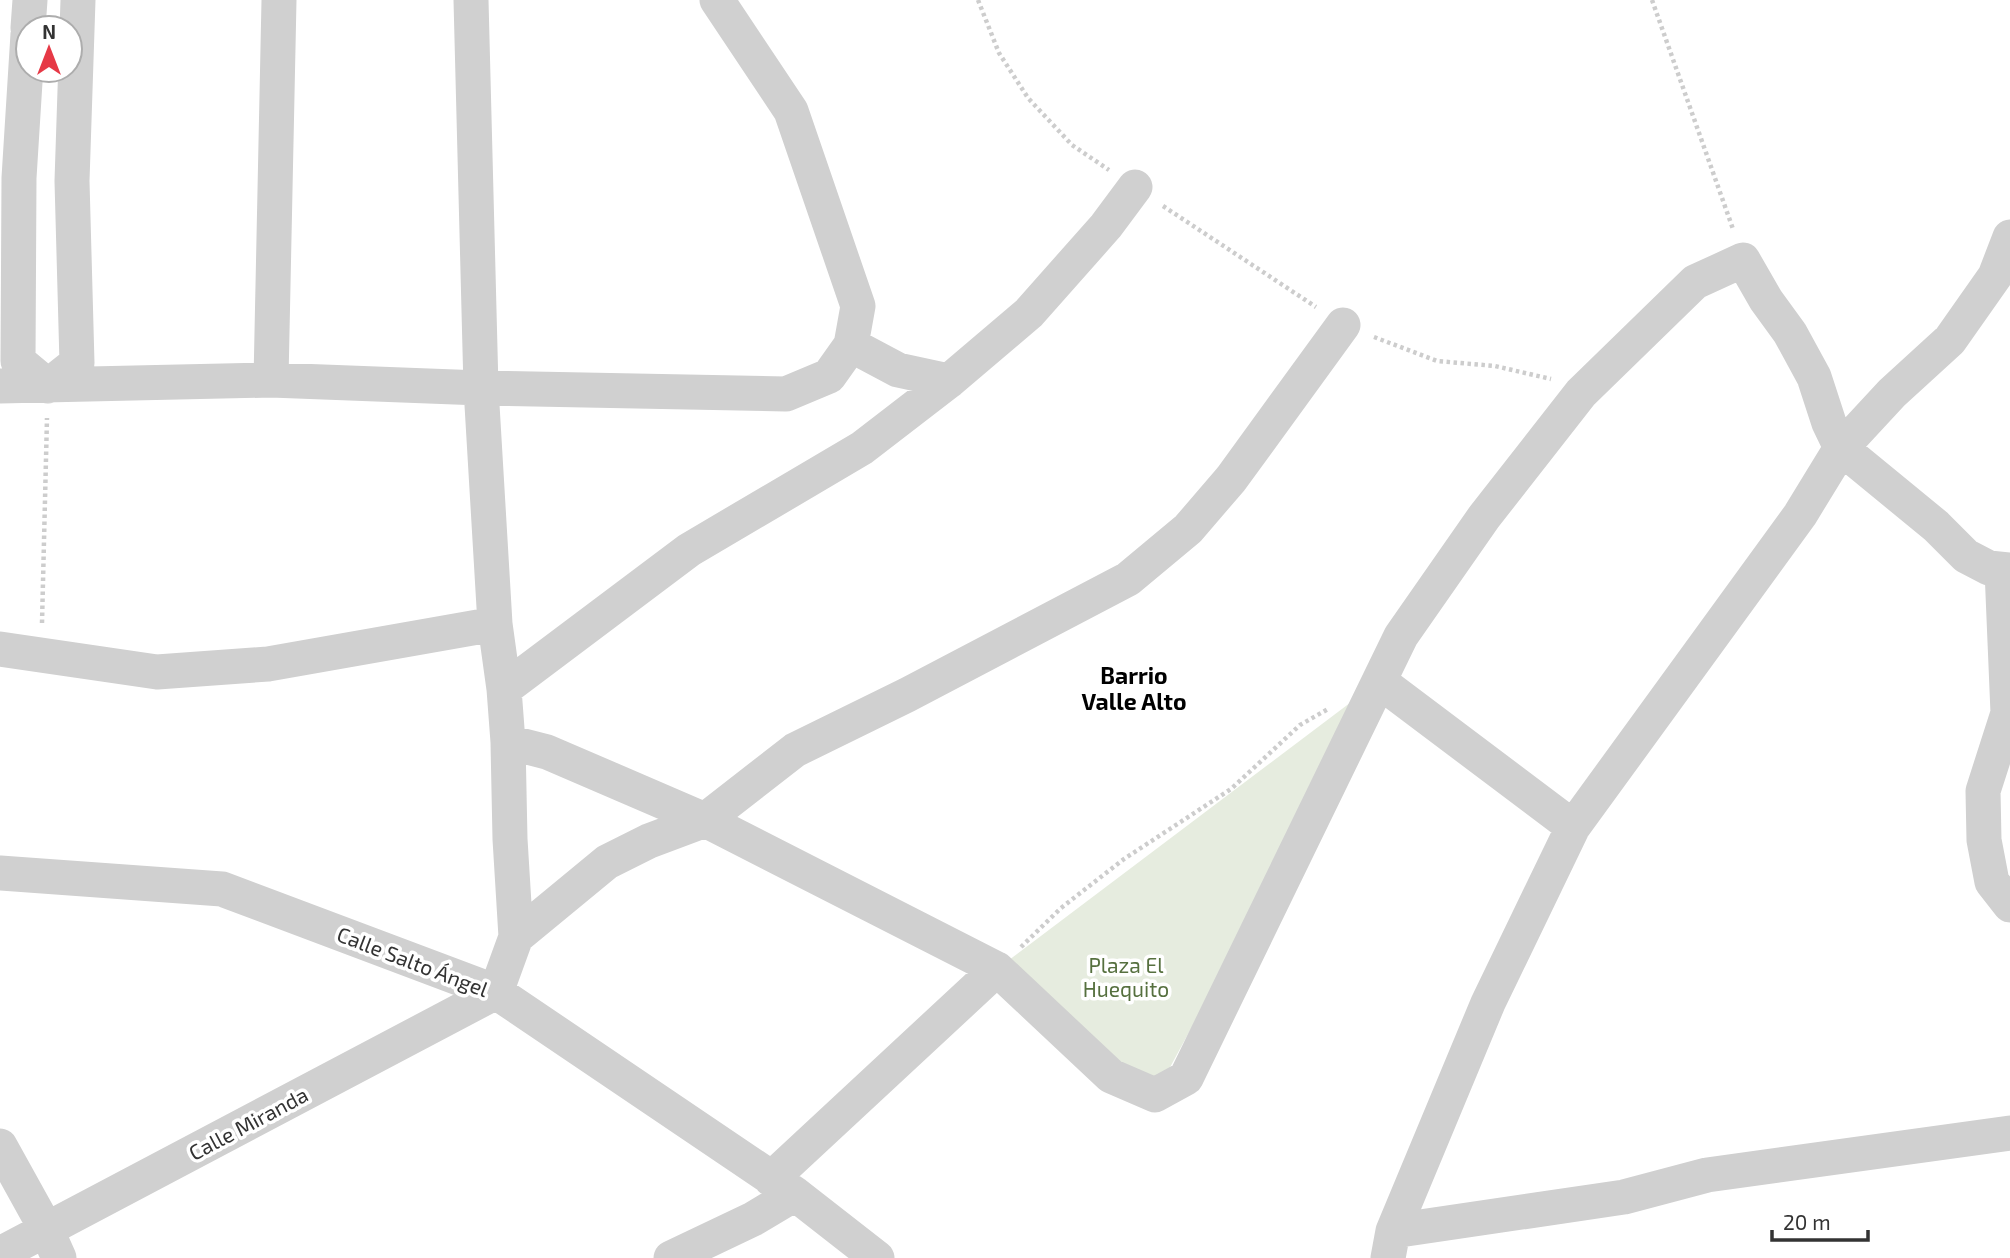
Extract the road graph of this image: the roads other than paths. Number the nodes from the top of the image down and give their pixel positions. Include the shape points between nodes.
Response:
1 (78, 0) edge
2 (279, 0) edge
3 (471, 0) edge
4 (718, 0) edge
5 (22, 84) edge
6 (10, 178) edge
7 (1135, 187) road end
8 (2010, 237) edge
9 (1343, 325) road end
10 (851, 345) junction
11 (271, 380) junction
12 (949, 382) junction
13 (0, 386) edge
14 (48, 386) junction
15 (481, 388) junction
16 (1841, 448) junction
17 (2006, 570) edge
18 (495, 624) junction
19 (0, 649) edge
20 (1379, 681) junction
21 (2008, 681) edge
22 (504, 689) junction
23 (508, 742) junction
24 (705, 820) junction
25 (1573, 827) junction
26 (0, 873) edge
27 (2010, 905) edge
28 (516, 937) junction
29 (997, 969) junction
30 (496, 992) junction
31 (2010, 1133) edge
32 (0, 1146) edge
33 (783, 1187) junction
34 (52, 1243) edge
35 (1390, 1245) edge
36 (0, 1254) edge
37 (671, 1258) edge
38 (877, 1258) edge

1 - 14 street via 72,181 77,363
2 - 11 street
3 - 15 street
4 - 10 street via 791,111 858,306
5 - 6 street
6 - 14 street via 18,361
7 - 12 street via 1107,226 1029,313
8 - 16 street via 1996,276 1950,340
9 - 24 street via 1231,479 1188,529 1128,579 795,750
10 - 12 street via 898,370
10 - 15 street via 829,376 786,394
11 - 14 street
11 - 15 street
12 - 22 street via 862,448 689,550
13 - 14 street
15 - 18 street
16 - 17 street via 1966,556 1977,564
16 - 20 street via 1814,377 1743,260 1695,282 1581,393 1476,528 1401,636
16 - 25 street via 1800,515
17 - 21 street
18 - 19 street via 268,664 157,671
18 - 22 street
20 - 25 street
20 - 29 street via 1186,1078 1155,1095 1111,1076
21 - 27 street via 2008,713 1983,803 1992,882
22 - 23 street
23 - 24 street via 547,752
23 - 28 street
24 - 28 street via 607,862
24 - 29 street
25 - 35 street via 1488,1003
26 - 30 street, Calle Salto Ángel via 222,889
28 - 30 street
29 - 33 street
30 - 33 street, Calle Salto Ángel
30 - 34 street, Calle Miranda
31 - 35 street via 1707,1175 1624,1197
32 - 34 street
33 - 37 street via 753,1219
33 - 38 street, Calle Salto Ángel
34 - 36 street, Calle Miranda

